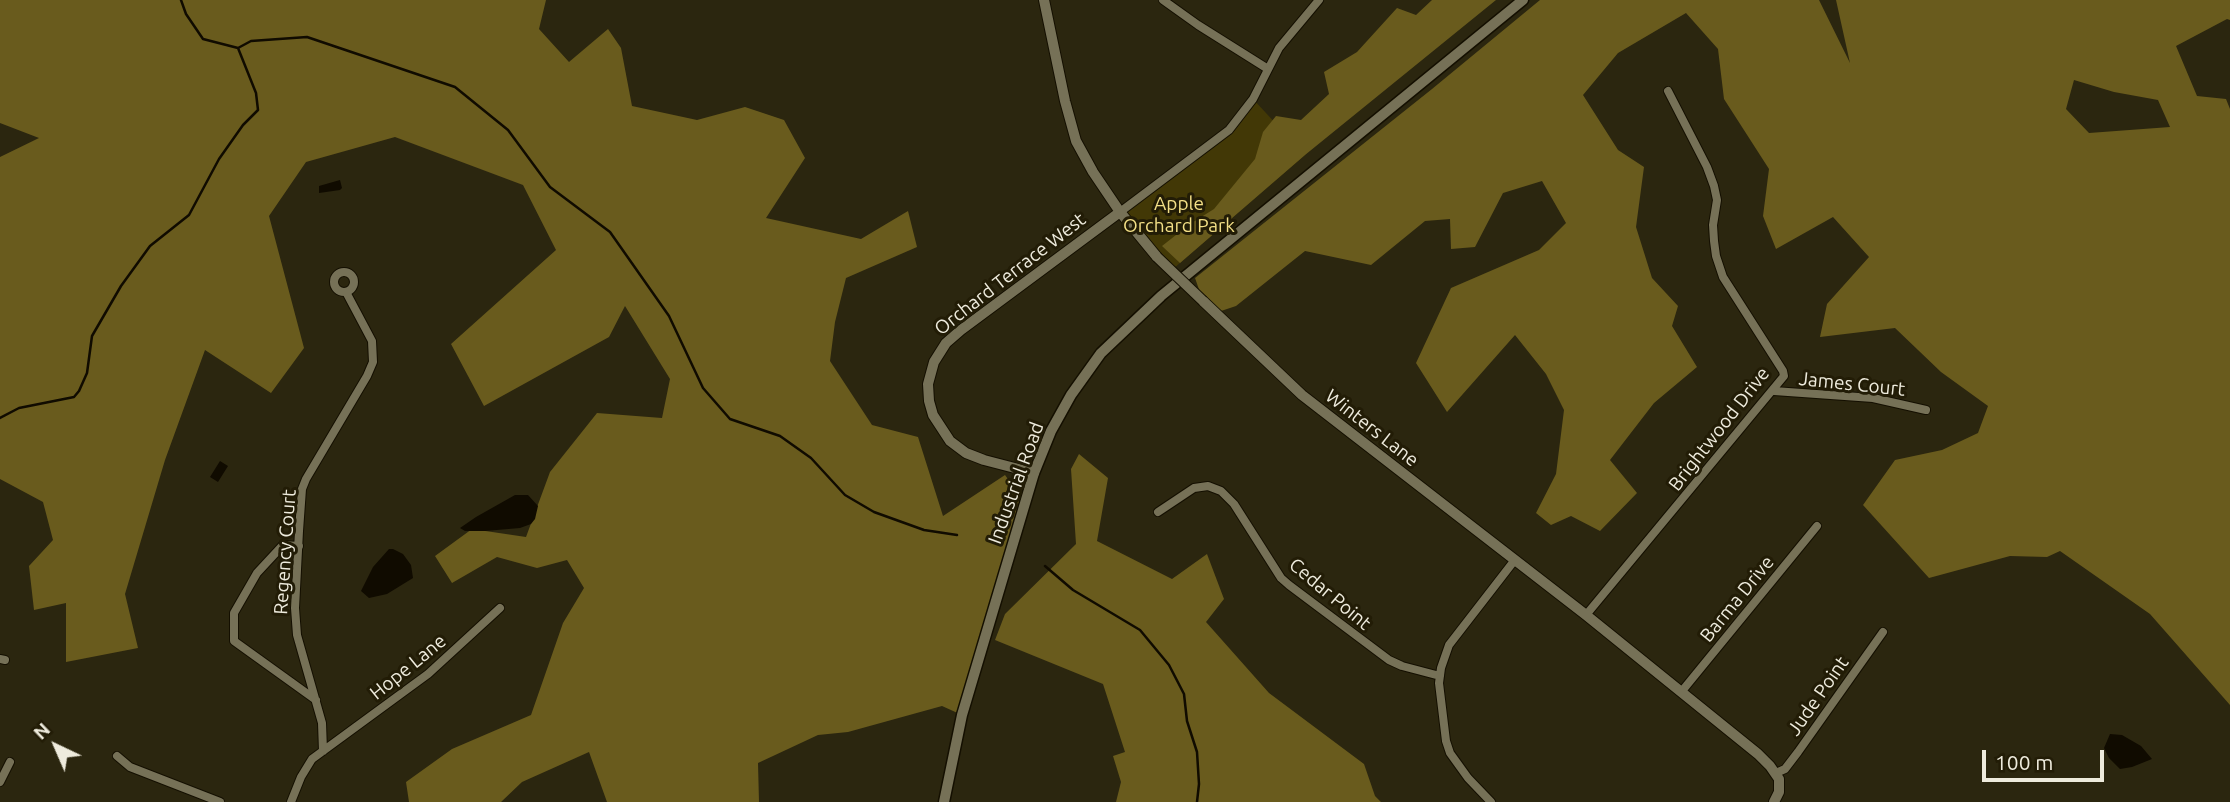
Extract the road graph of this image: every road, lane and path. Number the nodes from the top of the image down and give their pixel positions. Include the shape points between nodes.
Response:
1 (1044, 0) edge
2 (1163, 0) edge
3 (1320, 0) edge
4 (1523, 0) edge
5 (1268, 69) junction
6 (1668, 90) dead end
7 (1120, 212) junction
8 (346, 292) dead end
9 (1774, 391) junction
10 (1926, 410) dead end
11 (1034, 473) junction
12 (1158, 512) dead end
13 (1817, 526) dead end
14 (299, 546) junction
15 (1514, 561) junction
16 (500, 608) dead end
17 (1586, 615) junction
18 (1883, 632) dead end
19 (1440, 676) junction
20 (1682, 691) junction
21 (316, 701) junction
22 (323, 751) junction
23 (117, 756) dead end
24 (10, 762) dead end
25 (1776, 772) junction
26 (0, 782) edge
27 (220, 802) edge
28 (291, 802) edge
29 (944, 802) edge
30 (1491, 802) edge
31 (1774, 802) edge

1 - 7 street, Winters Lane via 1076,141
2 - 5 street
3 - 5 street via 1290,33
4 - 11 main road, Industrial Road via 1125,329 1071,395
5 - 7 street via 1246,110 1229,130
6 - 9 street, Brightwood Drive via 1714,186 1714,241 1723,277 1783,371
7 - 11 street, Orchard Terrace West via 961,330 934,362 929,401 950,441 984,460
7 - 15 street, Winters Lane, bridge via 1157,257 1302,395
8 - 14 street, Regency Court via 372,341 373,362 306,479
9 - 10 street, James Court via 1873,398
9 - 17 street, Brightwood Drive
11 - 29 main road, Industrial Road via 962,715
12 - 19 street, Cedar Point via 1194,488 1208,486 1221,491 1281,578 1389,660
13 - 20 street, Barma Drive
14 - 21 street, Regency Court via 297,635
14 - 21 street via 283,545 257,573 234,613 234,641
15 - 17 street, Winters Lane
15 - 19 street via 1449,645
16 - 22 street, Hope Lane via 428,674
17 - 20 street, Winters Lane
18 - 25 street, Jude Point via 1798,752 1785,769
19 - 30 street via 1450,753
20 - 25 street, Winters Lane
21 - 22 street, Regency Court
22 - 28 street, Hope Lane via 312,759
23 - 27 street via 130,767
24 - 26 street
25 - 31 street via 1779,787

